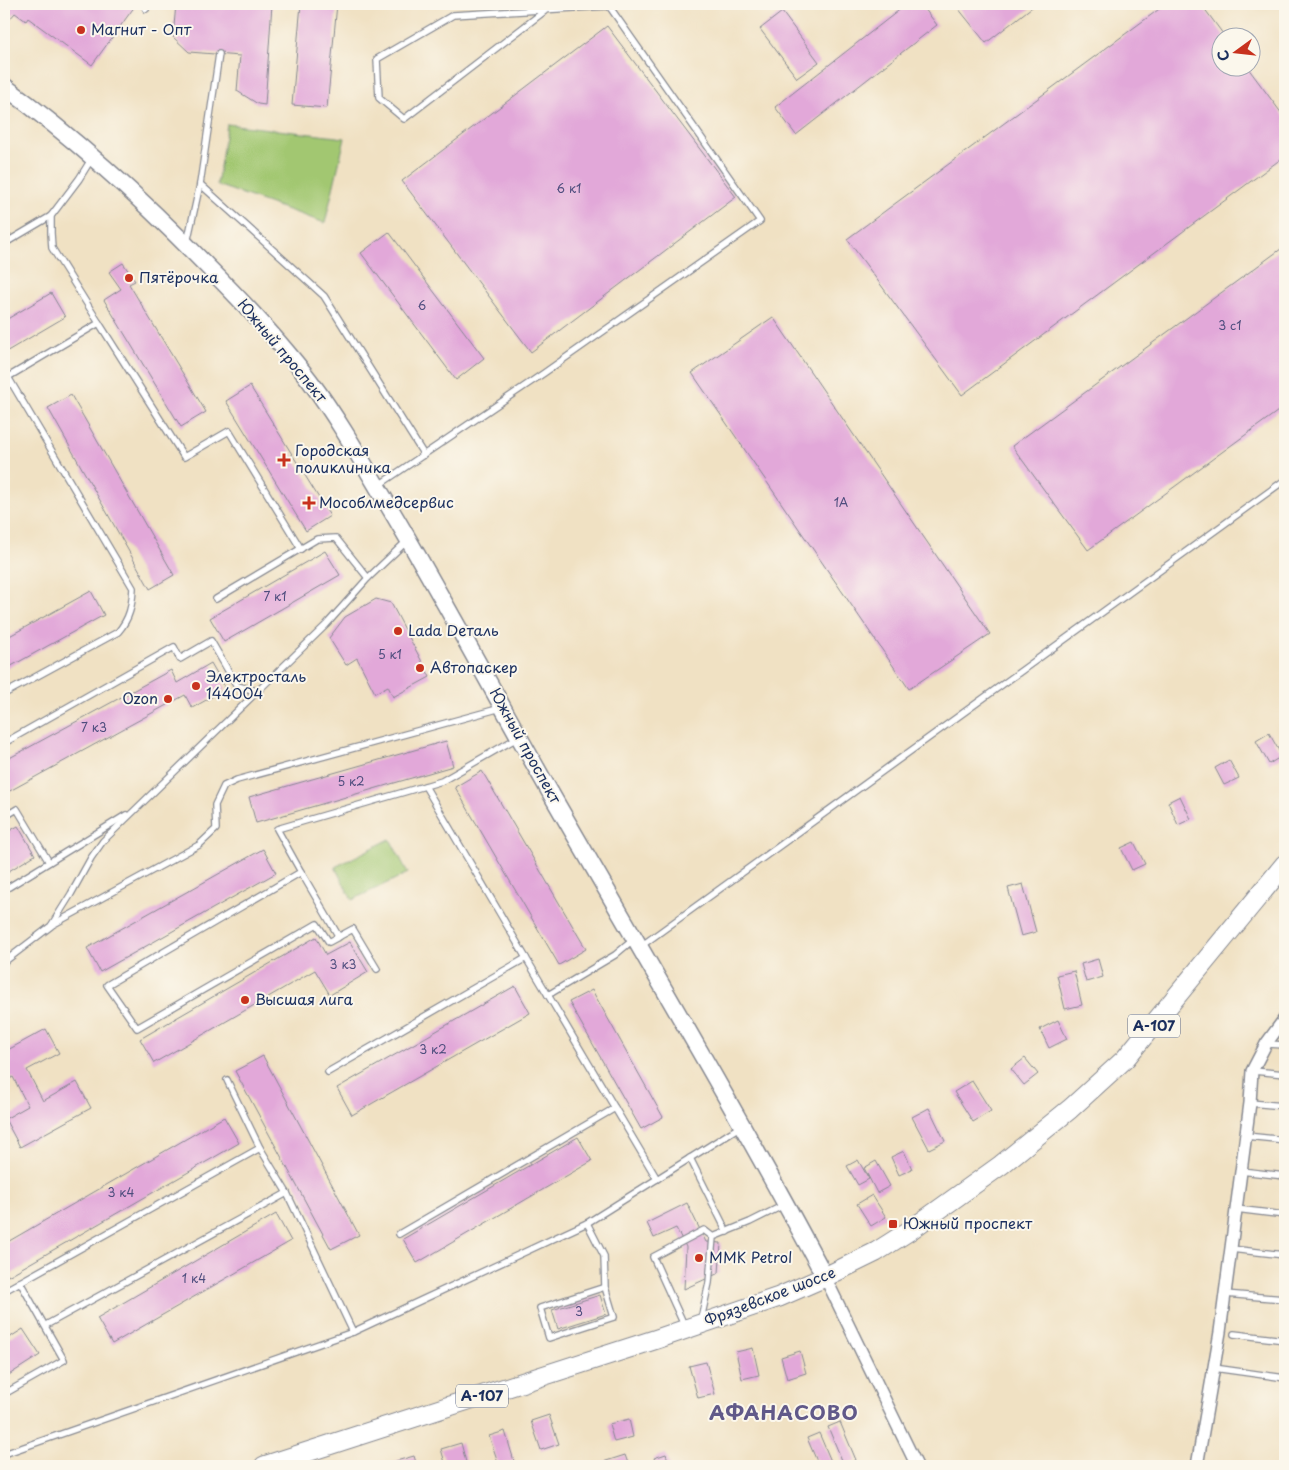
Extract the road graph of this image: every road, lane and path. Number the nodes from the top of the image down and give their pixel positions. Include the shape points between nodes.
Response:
1 (546, 10) junction
2 (219, 54) dead end
3 (4, 86) edge
4 (92, 157) junction
5 (200, 184) junction
6 (51, 216) junction
7 (4, 235) edge
8 (6, 243) edge
9 (187, 245) junction
10 (99, 323) junction
11 (6, 378) edge
12 (424, 455) junction
13 (1285, 480) edge
14 (377, 487) junction
15 (408, 540) junction
16 (301, 549) junction
17 (368, 578) junction
18 (216, 599) dead end
19 (257, 691) junction
20 (4, 694) edge
21 (503, 708) junction
22 (519, 737) junction
23 (4, 743) edge
24 (425, 786) junction
25 (134, 810) junction
26 (4, 817) edge
27 (48, 862) junction
28 (1285, 864) edge
29 (301, 872) junction
30 (4, 890) edge
31 (51, 926) junction
32 (339, 936) junction
33 (637, 943) junction
34 (526, 958) junction
35 (4, 962) edge
36 (377, 969) dead end
37 (548, 995) junction
38 (1285, 1018) edge
39 (1266, 1044) junction
40 (1285, 1045) edge
41 (1252, 1071) junction
42 (328, 1072) dead end
43 (1285, 1074) edge
44 (227, 1080) dead end
45 (1250, 1103) junction
46 (1285, 1106) edge
47 (615, 1108) junction
48 (742, 1125) junction
49 (1246, 1136) junction
50 (1285, 1140) edge
51 (260, 1148) junction
52 (690, 1158) junction
53 (1241, 1171) junction
54 (1285, 1176) edge
55 (657, 1179) junction
56 (287, 1193) junction
57 (786, 1204) junction
58 (1236, 1209) junction
59 (1285, 1214) edge
60 (587, 1222) junction
61 (727, 1232) junction
62 (399, 1234) dead end
63 (713, 1237) junction
64 (1231, 1250) junction
65 (1285, 1255) edge
66 (825, 1277) junction
67 (20, 1282) junction
68 (605, 1287) junction
69 (4, 1291) edge
70 (1225, 1294) junction
71 (1285, 1299) edge
72 (46, 1326) junction
73 (693, 1327) junction
74 (353, 1332) junction
75 (1234, 1334) dead end
76 (1285, 1340) edge
77 (1214, 1368) junction
78 (1285, 1378) edge
79 (4, 1394) edge
80 (4, 1454) edge
81 (264, 1466) edge
82 (916, 1466) edge
83 (1197, 1466) edge

1 - 1 lane via 453,15 377,59 379,98 404,119
1 - 12 lane via 609,6 760,221
2 - 5 lane
3 - 4 main road, Южный проспект
4 - 6 lane
4 - 9 main road, Южный проспект
5 - 9 lane
5 - 12 lane via 324,296
6 - 8 lane
6 - 10 lane via 52,248
7 - 8 lane
9 - 14 main road, Южный проспект via 256,317 308,379 334,415
10 - 11 lane
10 - 16 lane via 184,457 229,431
11 - 20 lane via 134,588 132,609 118,632
12 - 14 lane
13 - 33 lane
14 - 15 main road, Южный проспект
15 - 17 lane
15 - 21 main road, Южный проспект
16 - 17 lane via 317,539 336,538
16 - 18 lane
17 - 19 lane via 326,625
19 - 23 lane via 237,686 211,641 180,659 174,647
19 - 25 lane
21 - 22 main road, Южный проспект
21 - 31 lane via 236,780 224,786 215,805 216,830 199,844
22 - 24 lane via 442,782
22 - 33 main road, Южный проспект
24 - 29 lane via 277,829
24 - 34 lane
25 - 27 lane
25 - 31 lane via 103,841
26 - 27 lane via 17,809
27 - 30 lane
28 - 66 highway, Фрязевское шоссе / А-107 via 1144,1039 1101,1082 1001,1165 909,1231 876,1252
29 - 32 lane
29 - 32 lane via 107,985 137,1028 317,924 330,942
31 - 35 lane
32 - 36 lane via 353,929
33 - 37 lane
33 - 48 main road, Южный проспект
34 - 37 lane
34 - 42 lane
37 - 47 lane
38 - 39 street
39 - 40 lane
39 - 41 street
41 - 43 lane
41 - 45 street
44 - 51 lane
45 - 46 lane
45 - 49 street
47 - 55 lane
47 - 62 lane
48 - 52 lane
48 - 57 main road, Южный проспект
49 - 50 lane
49 - 53 street
51 - 56 lane
51 - 67 lane
52 - 55 lane
52 - 61 lane
53 - 54 lane
53 - 58 street
55 - 60 lane
56 - 72 lane
56 - 74 lane
57 - 61 lane
57 - 66 main road, Южный проспект
58 - 59 lane
58 - 64 street
60 - 68 lane via 604,1256
60 - 74 lane
61 - 63 lane
63 - 73 lane via 709,1283
63 - 73 lane via 704,1230 653,1257
64 - 65 lane
64 - 70 street
66 - 73 highway, Фрязевское шоссе / А-107
66 - 82 street
67 - 69 lane
67 - 72 lane
68 - 68 lane via 614,1317 549,1338 540,1308
70 - 71 lane
70 - 77 street
72 - 79 lane via 64,1360
73 - 81 highway, Фрязевское шоссе / А-107
74 - 80 lane
75 - 76 lane
77 - 78 lane
77 - 83 street

